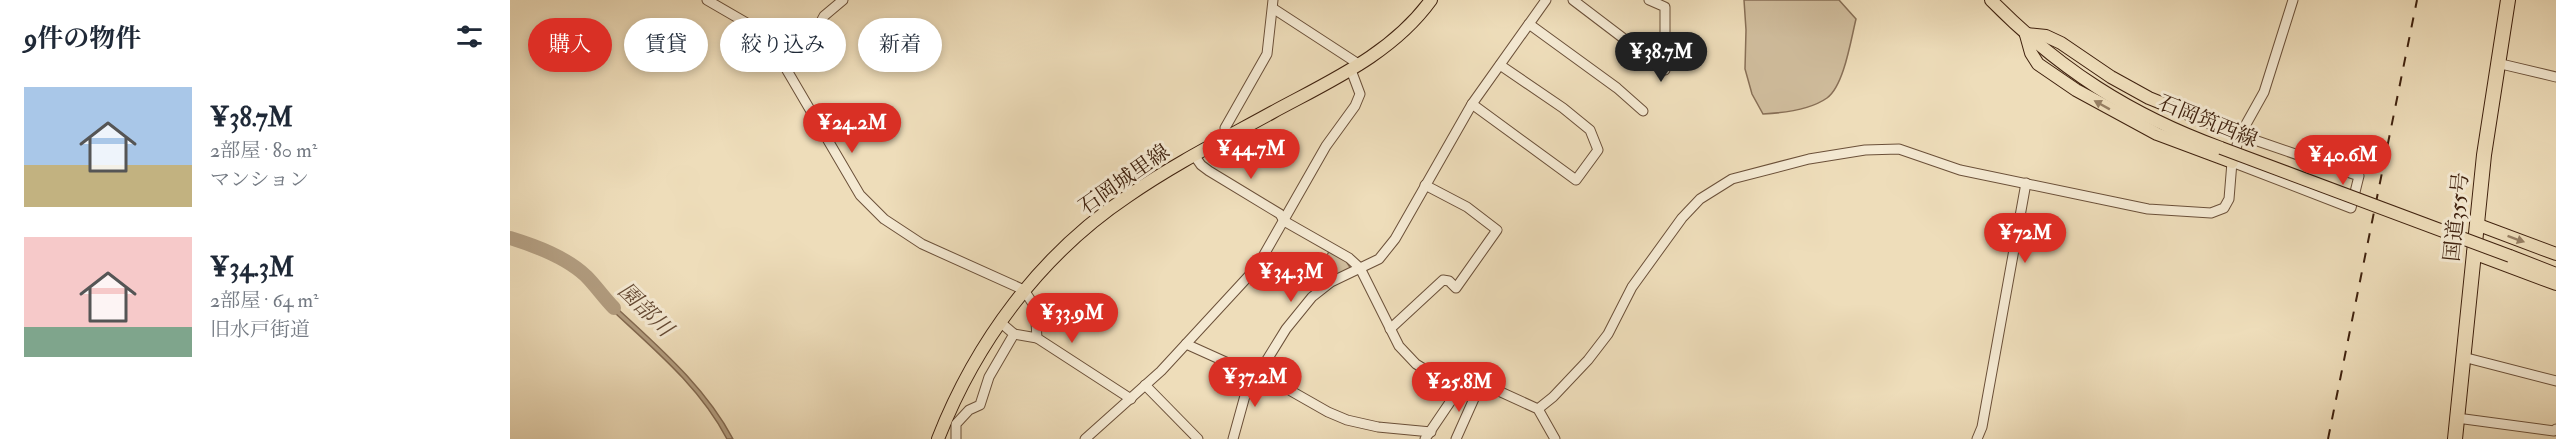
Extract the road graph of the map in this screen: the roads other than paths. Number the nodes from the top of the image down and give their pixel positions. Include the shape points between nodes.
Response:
1 (707, 0) edge
2 (843, 0) edge
3 (1431, 0) edge
4 (1546, 0) edge
5 (1573, 0) edge
6 (1649, 0) edge
7 (1990, 0) edge
8 (2293, 0) edge
9 (2508, 0) edge
10 (1274, 5) edge
11 (738, 18) edge
12 (823, 18) edge
13 (1529, 24) junction
14 (2025, 34) junction
15 (2497, 63) junction
16 (1500, 65) junction
17 (1355, 67) junction
18 (788, 72) edge
19 (2556, 77) edge
20 (1472, 104) junction
21 (1643, 111) dead end
22 (2240, 135) junction
23 (1227, 137) junction
24 (1194, 155) junction
25 (2232, 162) junction
26 (2026, 183) junction
27 (1425, 185) junction
28 (1284, 220) junction
29 (2476, 224) junction
30 (2473, 253) junction
31 (2556, 254) edge
32 (1360, 268) junction
33 (2556, 273) edge
34 (2556, 284) edge
35 (1024, 290) junction
36 (1000, 322) junction
37 (1390, 329) junction
38 (1014, 333) junction
39 (1036, 338) junction
40 (1186, 344) junction
41 (2463, 357) junction
42 (1254, 375) junction
43 (1465, 380) junction
44 (2556, 381) edge
45 (1481, 383) junction
46 (1145, 386) junction
47 (1131, 399) junction
48 (1539, 409) junction
49 (2457, 418) junction
50 (2556, 429) edge
51 (1428, 435) edge
52 (938, 439) edge
53 (956, 439) edge
54 (1085, 439) edge
55 (1198, 439) edge
56 (1233, 439) edge
57 (1456, 439) edge
58 (1555, 439) edge
59 (1977, 439) edge
60 (2455, 439) edge

1 - 11 street
2 - 12 street
3 - 17 main road, 石岡城里線 via 1399,36
4 - 13 street
5 - 6 street via 1665,70 1665,7
7 - 14 main road, 石岡筑西線
8 - 22 street via 2264,92
9 - 15 highway, 国道355号
10 - 17 street
10 - 23 street via 1267,54 1225,128
13 - 16 street
13 - 21 street
14 - 22 main road via 2046,36 2061,43 2149,98
25 -> 14 main road via 2157,134 2076,90 2038,64
14 - 33 main road, 石岡筑西線, bridge via 2076,73 2172,130
15 - 19 street
15 - 29 highway, 国道355号
16 - 20 street
16 - 20 street via 1590,130 1598,150 1593,158 1576,180
17 - 23 main road, 石岡城里線
17 - 28 street via 1360,94 1355,106 1326,146
18 - 35 street via 860,195 884,219 922,244
20 - 27 street
22 - 25 street
22 - 25 street via 2359,176 2351,208
23 - 24 main road, 石岡城里線
24 - 28 street via 1209,171
24 - 35 main road, 石岡城里線 via 1109,210 1062,250
25 - 26 street via 2229,199 2224,208 2211,213 2148,209
26 - 48 street via 1960,170 1899,149 1809,159 1732,179 1700,199 1682,218 1632,287 1608,334
26 - 59 street
27 - 32 street via 1379,259
27 - 37 street via 1467,207 1497,230 1456,288 1443,280
28 - 32 street
28 - 40 street via 1257,267
29 - 30 highway, 国道355号
29 -> 31 main road
30 - 34 main road
30 - 41 highway, 国道355号
32 - 37 street
32 - 42 street via 1331,282 1312,297
35 - 36 main road, 石岡城里線
35 - 39 street via 1035,307
36 - 38 street
36 - 52 main road, 石岡城里線 via 966,378
37 - 43 street via 1416,364 1434,375
38 - 39 street
38 - 53 street via 989,377 980,405 956,424
39 - 47 street
40 - 42 street
40 - 46 street
41 - 44 street
41 - 49 highway, 国道355号
42 - 51 street via 1347,420
42 - 56 street
43 - 45 street
43 - 51 street
45 - 48 street
45 - 57 street
46 - 47 street
46 - 55 street
47 - 54 street
48 - 58 street
49 - 50 street
49 - 60 highway, 国道355号

